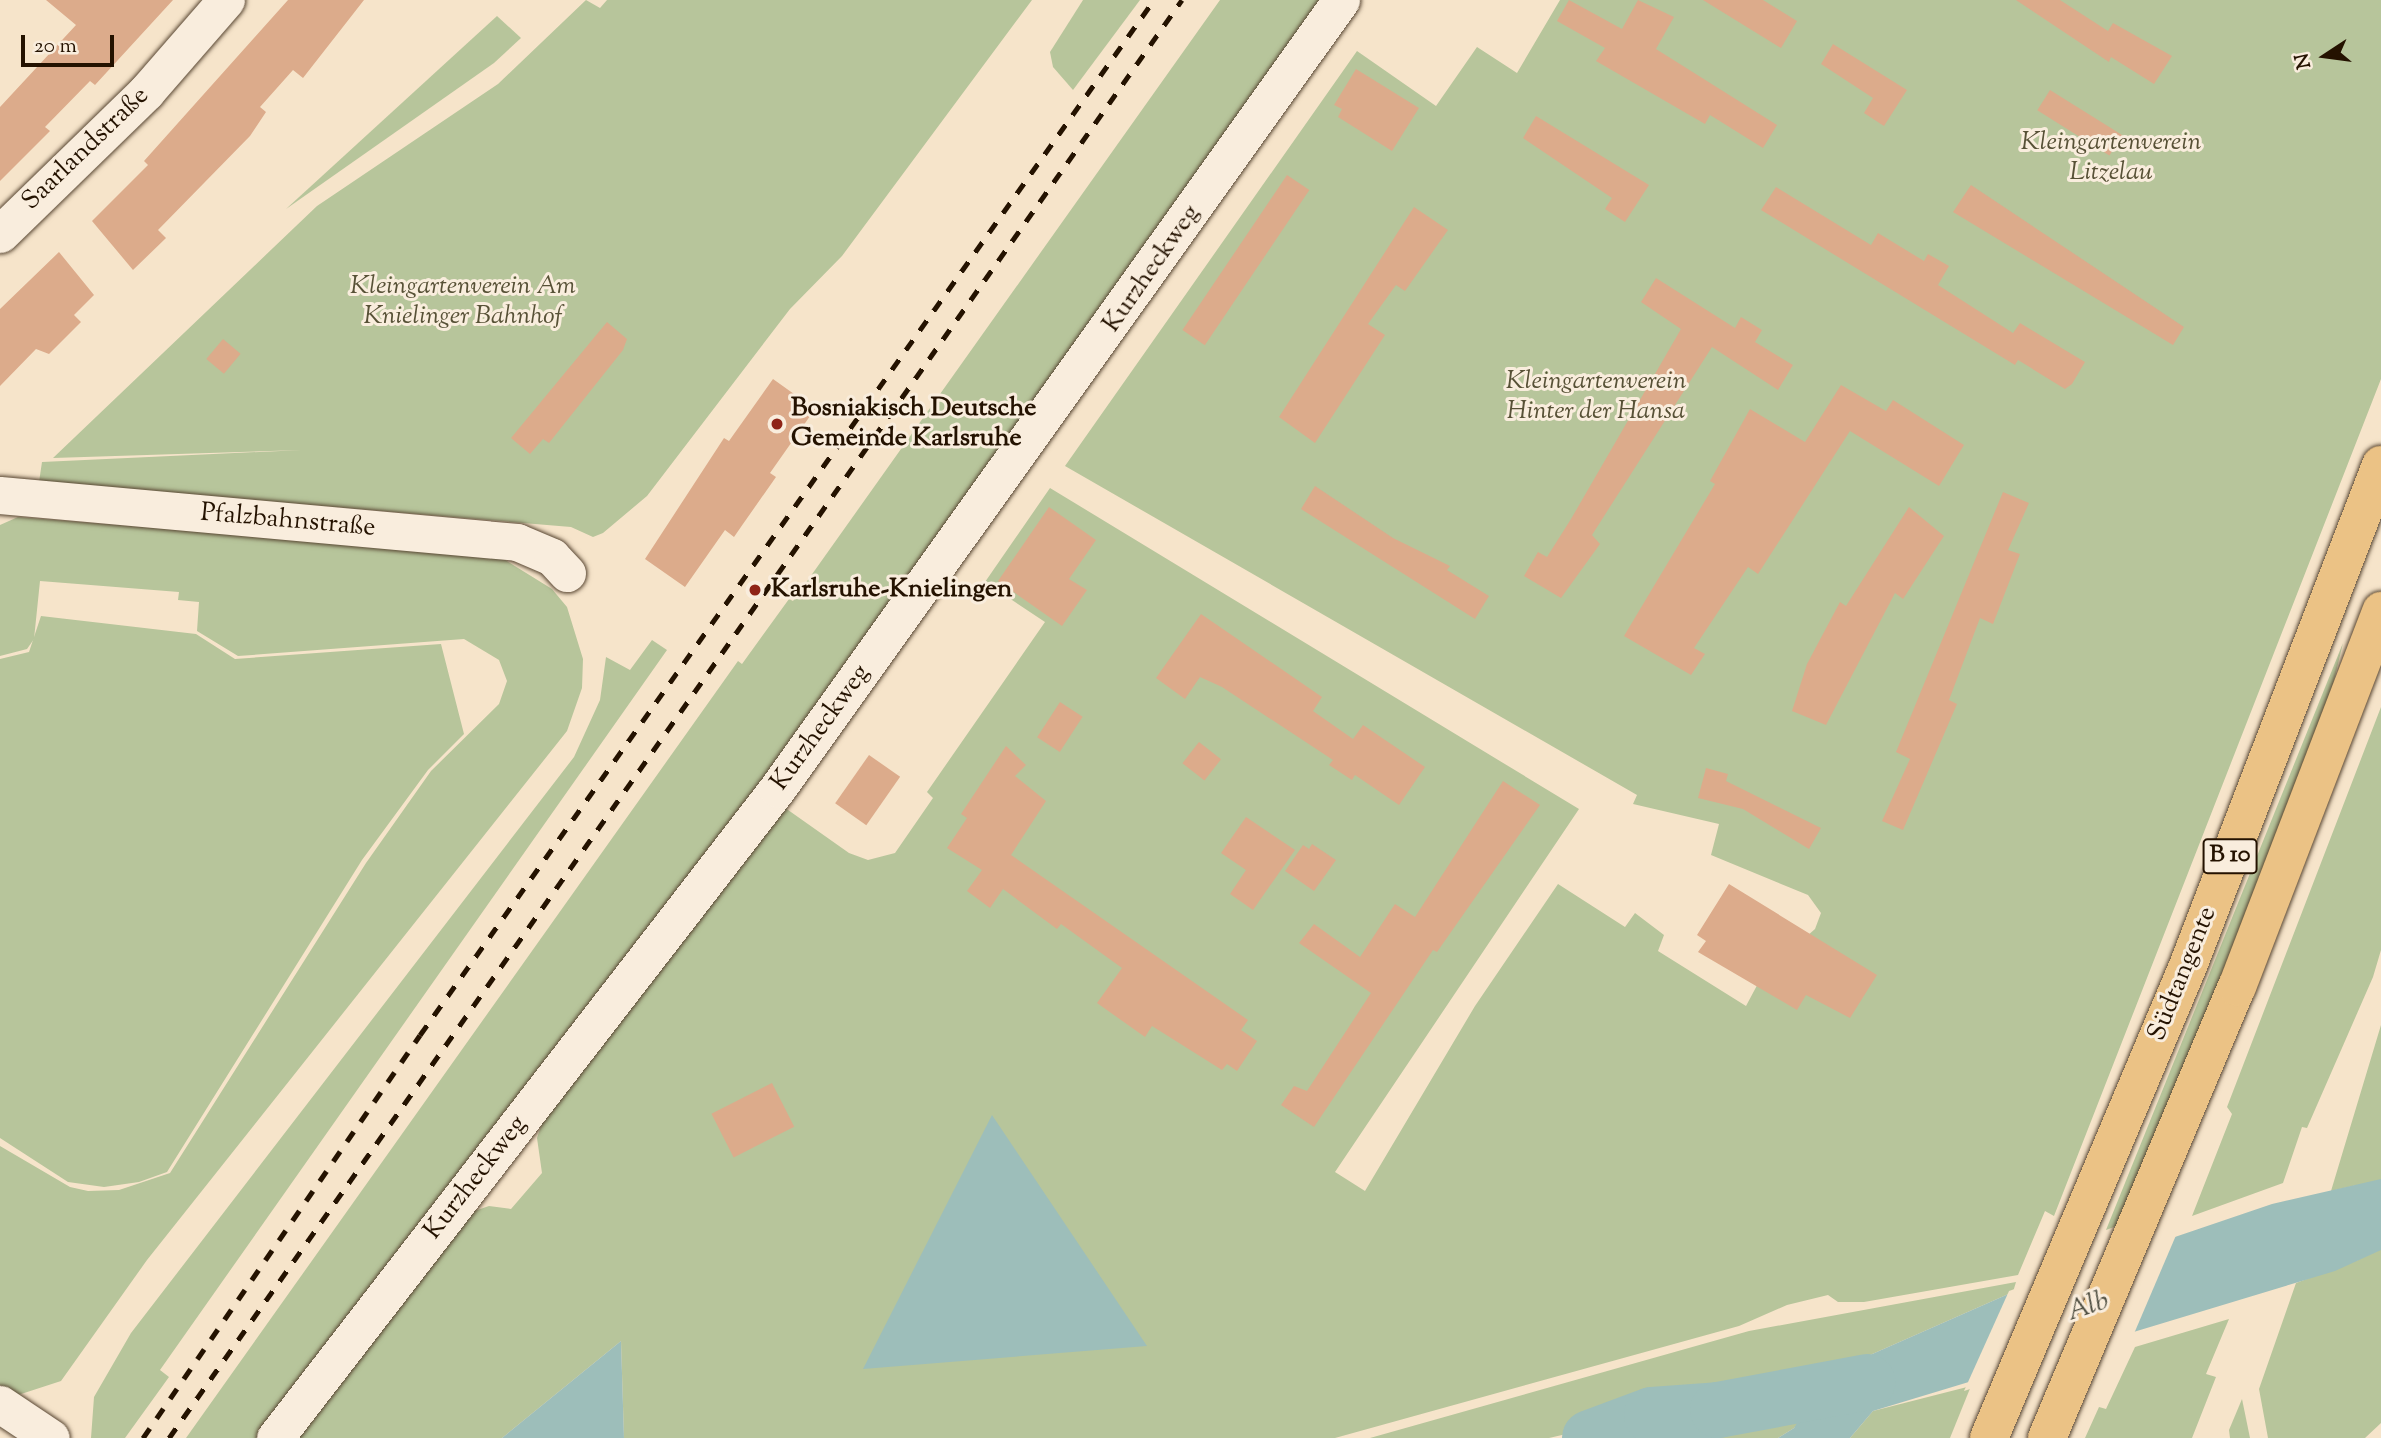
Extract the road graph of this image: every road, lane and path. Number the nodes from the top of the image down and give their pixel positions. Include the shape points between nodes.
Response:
1 (226, 0) edge
2 (1341, 0) edge
3 (0, 234) edge
4 (2381, 465) edge
5 (0, 495) edge
6 (567, 573) dead end
7 (2381, 611) edge
8 (0, 1404) edge
9 (51, 1438) edge
10 (275, 1438) edge
11 (1989, 1438) edge
12 (2047, 1438) edge

1 - 3 street, Saarlandstraße via 145,92
2 - 10 street, Kurzheckweg via 776,789
4 - 11 highway, Südtangente / B 10 via 2188,966
5 - 6 street, Pfalzbahnstraße via 517,542 552,558
7 - 12 highway, Südtangente / B 10 via 2143,1219
8 - 9 street

